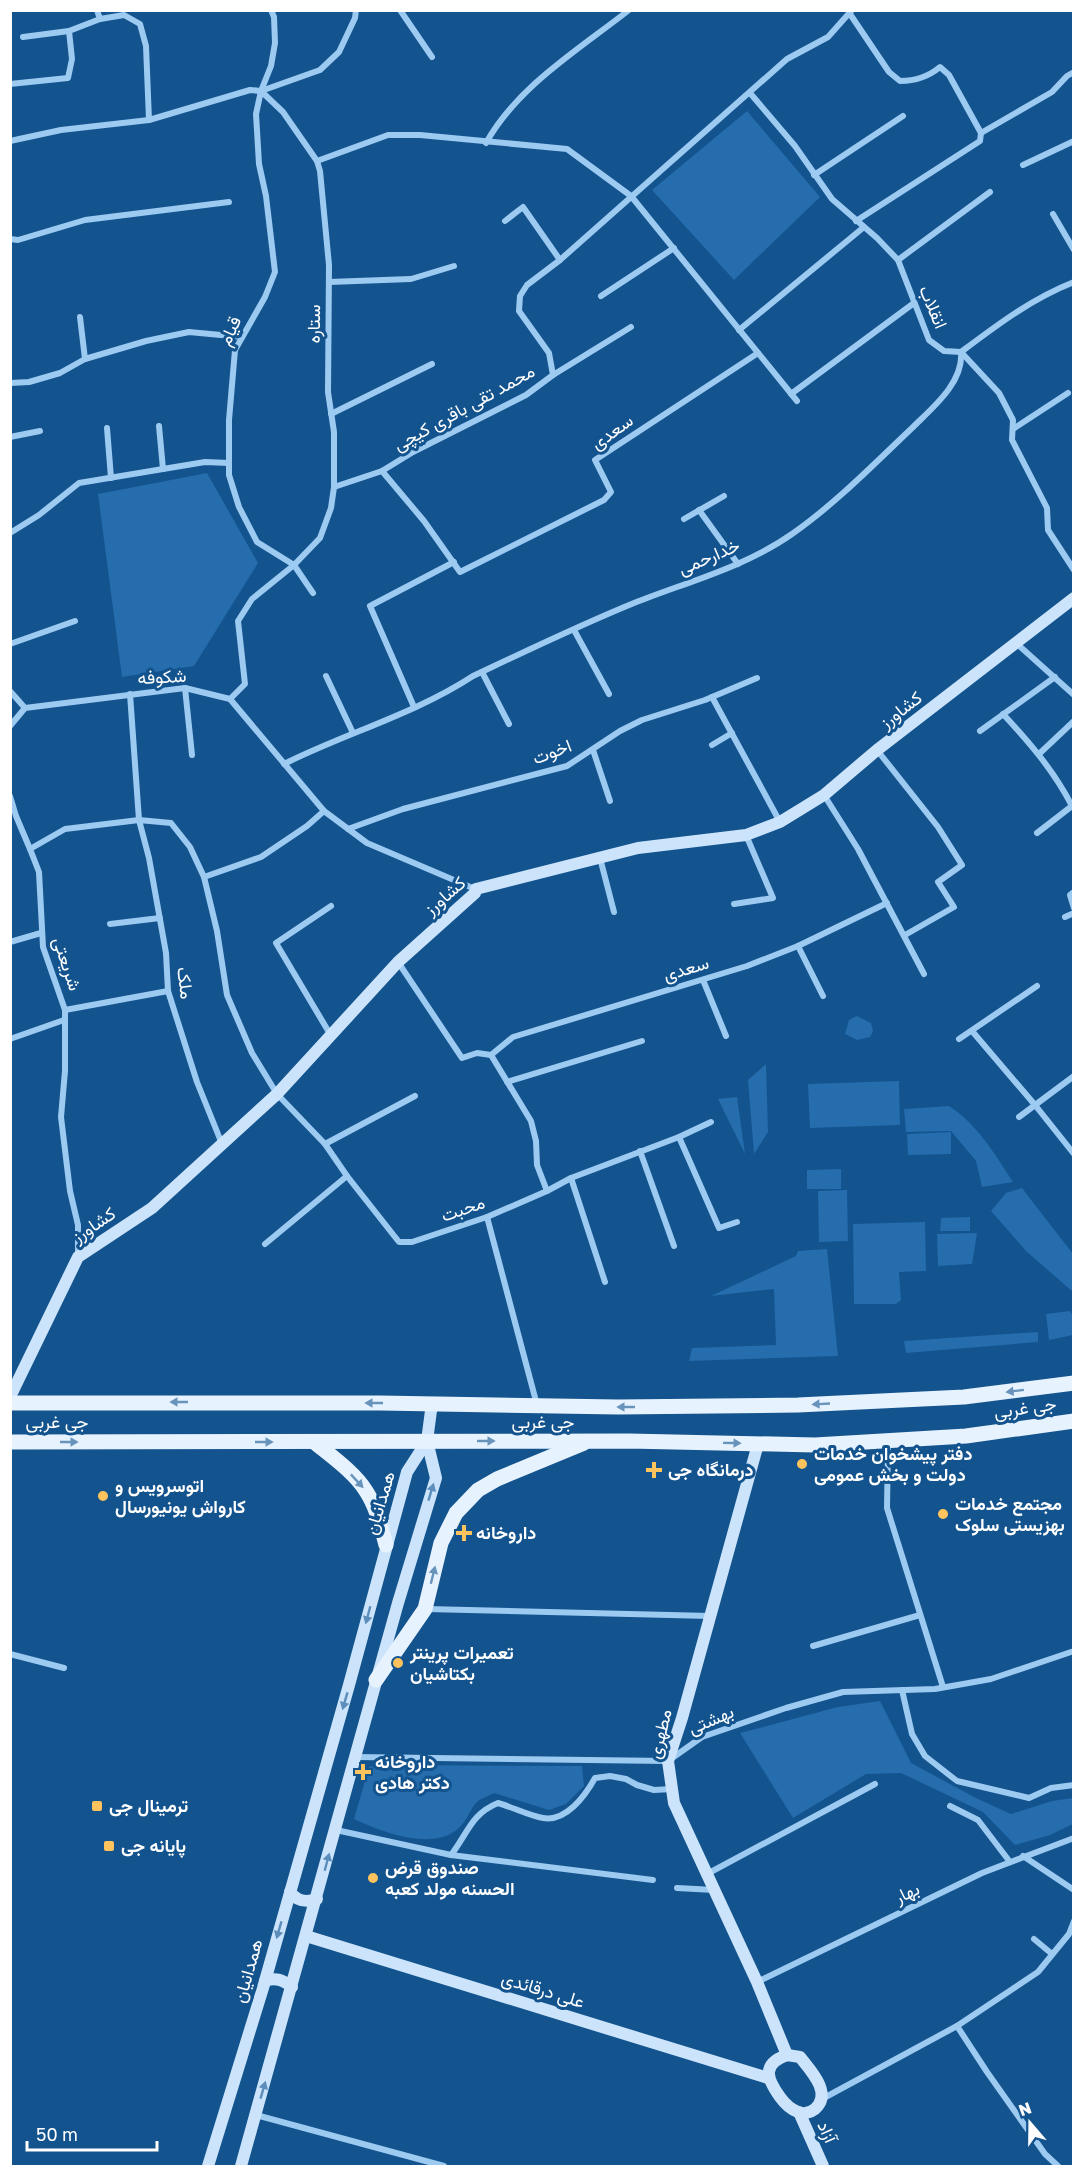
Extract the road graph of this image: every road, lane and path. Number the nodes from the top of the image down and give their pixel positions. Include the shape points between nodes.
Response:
1 (98, 10) edge
2 (271, 10) edge
3 (356, 10) edge
4 (400, 10) edge
5 (628, 10) edge
6 (851, 12) edge
7 (100, 19) junction
8 (69, 31) junction
9 (23, 36) dead end
10 (432, 57) dead end
11 (1074, 72) edge
12 (10, 84) edge
13 (261, 91) junction
14 (750, 93) junction
15 (903, 116) dead end
16 (149, 120) junction
17 (981, 133) junction
18 (10, 141) edge
19 (1074, 141) edge
20 (486, 143) junction
21 (317, 161) junction
22 (1023, 165) dead end
23 (814, 175) junction
24 (990, 192) dead end
25 (631, 196) junction
26 (230, 202) dead end
27 (1053, 214) dead end
28 (505, 220) dead end
29 (856, 220) junction
30 (864, 227) junction
31 (10, 239) edge
32 (674, 248) junction
33 (1074, 249) edge
34 (560, 260) junction
35 (898, 260) junction
36 (454, 266) dead end
37 (329, 282) junction
38 (1074, 282) edge
39 (601, 296) dead end
40 (914, 303) junction
41 (80, 317) dead end
42 (631, 327) dead end
43 (739, 330) junction
44 (242, 337) junction
45 (961, 352) junction
46 (758, 353) junction
47 (86, 359) junction
48 (432, 364) dead end
49 (553, 375) junction
50 (10, 383) edge
51 (1068, 393) dead end
52 (791, 394) junction
53 (797, 401) dead end
54 (331, 414) junction
55 (159, 426) dead end
56 (107, 428) dead end
57 (1013, 429) junction
58 (40, 431) dead end
59 (10, 436) edge
60 (229, 464) junction
61 (163, 469) junction
62 (382, 471) junction
63 (111, 478) junction
64 (334, 487) junction
65 (724, 496) dead end
66 (699, 510) junction
67 (684, 519) dead end
68 (10, 533) edge
69 (454, 562) junction
70 (738, 564) junction
71 (294, 565) junction
72 (1074, 570) edge
73 (313, 593) dead end
74 (1074, 598) edge
75 (75, 621) dead end
76 (574, 630) junction
77 (1016, 643) junction
78 (10, 644) edge
79 (482, 672) junction
80 (326, 676) dead end
81 (1054, 677) junction
82 (757, 678) dead end
83 (185, 688) junction
84 (10, 691) edge
85 (130, 694) junction
86 (609, 694) dead end
87 (1074, 694) edge
88 (712, 697) junction
89 (230, 699) junction
90 (414, 707) junction
91 (25, 708) junction
92 (1003, 714) junction
93 (1074, 721) edge
94 (509, 724) dead end
95 (10, 726) edge
96 (980, 731) dead end
97 (353, 733) junction
98 (732, 733) junction
99 (712, 745) dead end
100 (593, 750) junction
101 (877, 750) junction
102 (1040, 754) junction
103 (192, 755) dead end
104 (284, 764) junction
105 (824, 795) junction
106 (10, 796) edge
107 (610, 801) dead end
108 (324, 811) junction
109 (13, 817) edge
110 (139, 820) junction
111 (780, 822) junction
112 (348, 829) junction
113 (1037, 833) dead end
114 (746, 835) junction
115 (30, 849) junction
116 (600, 857) junction
117 (204, 877) junction
118 (476, 889) junction
119 (1074, 892) edge
120 (887, 903) junction
121 (734, 904) dead end
122 (331, 906) dead end
123 (1074, 908) edge
124 (614, 912) dead end
125 (1074, 913) edge
126 (1065, 917) dead end
127 (160, 918) junction
128 (110, 924) dead end
129 (41, 933) junction
130 (905, 935) junction
131 (10, 942) edge
132 (798, 946) junction
133 (398, 962) junction
134 (924, 974) dead end
135 (703, 980) junction
136 (1037, 986) dead end
137 (168, 991) junction
138 (823, 996) dead end
139 (65, 1010) junction
140 (64, 1020) junction
141 (972, 1031) junction
142 (330, 1034) junction
143 (726, 1036) dead end
144 (10, 1039) edge
145 (958, 1039) dead end
146 (642, 1041) dead end
147 (491, 1055) junction
148 (1074, 1076) edge
149 (507, 1082) junction
150 (277, 1094) junction
151 (416, 1096) dead end
152 (1035, 1105) junction
153 (1019, 1117) dead end
154 (711, 1122) dead end
155 (679, 1137) junction
156 (222, 1144) junction
157 (326, 1144) junction
158 (640, 1151) junction
159 (1074, 1155) edge
160 (347, 1176) junction
161 (571, 1178) junction
162 (547, 1191) junction
163 (487, 1217) junction
164 (737, 1222) dead end
165 (265, 1244) dead end
166 (674, 1246) dead end
167 (78, 1257) junction
168 (605, 1282) dead end
169 (1074, 1383) edge
170 (10, 1397) edge
171 (10, 1403) edge
172 (432, 1403) junction
173 (537, 1407) junction
174 (1074, 1421) edge
175 (888, 1440) junction
176 (427, 1441) junction
177 (590, 1441) junction
178 (10, 1442) edge
179 (314, 1442) junction
180 (758, 1444) junction
181 (386, 1545) junction
182 (424, 1609) junction
183 (920, 1615) junction
184 (711, 1616) junction
185 (813, 1646) dead end
186 (1074, 1651) edge
187 (10, 1654) edge
188 (64, 1668) dead end
189 (376, 1680) junction
190 (944, 1687) junction
191 (902, 1690) junction
192 (355, 1757) junction
193 (668, 1761) junction
194 (875, 1784) dead end
195 (1074, 1785) edge
196 (672, 1789) junction
197 (950, 1806) dead end
198 (336, 1830) junction
199 (1074, 1838) edge
200 (451, 1855) junction
201 (1023, 1856) junction
202 (1010, 1862) junction
203 (707, 1874) junction
204 (653, 1880) dead end
205 (677, 1888) dead end
206 (714, 1890) junction
207 (1074, 1890) edge
208 (290, 1892) junction
209 (316, 1899) junction
210 (1074, 1921) edge
211 (306, 1936) junction
212 (1034, 1939) dead end
213 (1052, 1954) junction
214 (264, 1981) junction
215 (757, 1982) junction
216 (292, 1987) junction
217 (957, 2026) junction
218 (787, 2055) junction
219 (768, 2078) junction
220 (821, 2099) junction
221 (799, 2112) junction
222 (256, 2115) junction
223 (208, 2166) edge
224 (242, 2166) edge
225 (444, 2166) edge
226 (823, 2166) edge
227 (1058, 2166) edge

1 - 7 street
2 - 13 street, قیام via 275,43
3 - 13 street via 339,52 320,70
4 - 10 street
5 - 20 street via 534,83
6 - 14 street, محمد تقی باقری کیچی via 828,37 787,59
6 - 17 street via 889,72 900,81 932,74 940,67 949,75
7 - 8 street
7 - 16 street via 124,15 140,24 146,46
8 - 9 street
8 - 12 street via 72,59 68,78
11 - 17 street via 1052,92
13 - 16 street via 250,90
13 - 21 street, ستاره via 283,112
13 - 44 street, قیام via 256,114 259,164 275,272 266,297
14 - 23 street, انقلاب
14 - 25 street, محمد تقی باقری کیچی
15 - 23 street
16 - 18 street via 61,130
17 - 29 street via 980,141
19 - 22 street
20 - 21 street via 388,135
20 - 25 street via 567,149
21 - 37 street, ستاره via 326,210
23 - 29 street, انقلاب via 832,199
24 - 35 street
25 - 32 street
25 - 34 street, محمد تقی باقری کیچی
26 - 31 street via 85,220
27 - 33 street
28 - 34 street via 523,207
29 - 30 street, انقلاب
30 - 35 street, انقلاب
30 - 43 street
32 - 39 street
32 - 43 street
34 - 49 street, محمد تقی باقری کیچی via 527,285 520,296 519,311 549,353
35 - 40 street, انقلاب
36 - 37 street via 411,279
37 - 54 street, ستاره
38 - 45 street via 1045,293
40 - 45 street, انقلاب via 929,340 944,351
40 - 52 street
41 - 47 street
42 - 49 street
43 - 46 street
44 - 47 street via 189,332
44 - 60 street, قیام via 235,350
45 - 57 street, انقلاب via 999,393 1013,420
45 - 70 street, خدارحمی via 962,363 951,387 873,465 791,534
46 - 52 street
46 - 69 street, سعدی via 595,460 611,492 604,500 460,572
47 - 50 street via 60,373
48 - 54 street
49 - 62 street, محمد تقی باقری کیچی via 526,395
51 - 57 street
52 - 53 street
54 - 64 street, ستاره
55 - 61 street
56 - 63 street
57 - 72 street, انقلاب via 1012,440 1047,508 1048,530
58 - 59 street
60 - 61 street via 205,462
60 - 71 street, قیام via 239,507 257,542
61 - 63 street
62 - 64 street, محمد تقی باقری کیچی
62 - 69 street
63 - 68 street via 79,483
64 - 71 street, ستاره via 321,538
65 - 66 street
66 - 67 street
66 - 70 street
69 - 90 street via 370,606
70 - 76 street, خدارحمی via 633,603
71 - 73 street
71 - 89 street via 252,599 238,621 245,684
74 - 77 street, کشاورز
75 - 78 street
76 - 79 street, خدارحمی
76 - 86 street
77 - 81 street
77 - 101 street, کشاورز
79 - 90 street, خدارحمی
79 - 94 street
80 - 97 street
81 - 87 street
81 - 92 street
82 - 88 street, اخوت
83 - 85 street, شکوفه
83 - 89 street, شکوفه
83 - 103 street
84 - 91 street
85 - 91 street, شکوفه
85 - 110 street
88 - 98 street
88 - 100 street, اخوت via 642,720
89 - 104 street
90 - 97 street, خدارحمی
91 - 95 street
92 - 96 street
92 - 102 street
93 - 102 street
97 - 104 street, خدارحمی
98 - 99 street
98 - 111 street
100 - 107 street
100 - 112 street, اخوت via 567,766 403,809
101 - 105 street, کشاورز
101 - 130 street via 938,827 962,865 938,882 954,908
102 - 113 street via 1072,806
104 - 108 street
105 - 111 street, کشاورز
105 - 120 street
106 - 109 street, شریعتی
108 - 112 street
108 - 117 street via 261,857
109 - 115 street, شریعتی
110 - 115 street via 65,829
110 - 117 street, محبت via 171,824 190,847
110 - 127 street, ملک
111 - 114 street, کشاورز
112 - 118 street via 367,843
114 - 116 street, کشاورز via 638,848
114 - 121 street via 773,898
115 - 129 street, شریعتی via 39,872
116 - 118 street, کشاورز
116 - 124 street
117 - 150 street, محبت via 227,995 252,1053
118 - 133 street, کشاورز
119 - 123 street via 1070,895
120 - 130 street
120 - 132 street, سعدی
122 - 142 street via 276,943
125 - 126 street
127 - 128 street
127 - 137 street, ملک
129 - 131 street
129 - 139 street, شریعتی
130 - 134 street
132 - 135 street, سعدی
132 - 138 street
133 - 142 street, کشاورز
133 - 147 street via 462,1058 477,1053
135 - 143 street
135 - 147 street, سعدی via 513,1038
136 - 141 street
137 - 139 street
137 - 156 street, ملک
139 - 140 street, شریعتی
140 - 144 street
140 - 167 street, شریعتی via 61,1117 78,1225
141 - 145 street
141 - 152 street
142 - 150 street, کشاورز
146 - 149 street
147 - 149 street
148 - 152 street
149 - 162 street via 531,1121 537,1165
150 - 156 street, کشاورز
150 - 157 street, محبت
151 - 157 street
152 - 153 street
152 - 159 street
154 - 155 street, محبت
155 - 158 street, محبت
155 - 164 street via 719,1228
156 - 167 street, کشاورز via 152,1208
157 - 160 street, محبت
158 - 161 street, محبت
158 - 166 street
160 - 163 street, محبت via 399,1242 412,1242
160 - 165 street
161 - 162 street, محبت
161 - 168 street
162 - 163 street, محبت
163 - 173 street
167 - 170 street, کشاورز
169 -> 173 main road, جی غربی via 964,1397 798,1406
172 -> 171 main road, جی غربی
172 - 173 main road, جی غربی
172 - 176 street
174 - 175 main road, جی غربی via 966,1436
175 - 180 main road, جی غربی
175 - 183 street via 887,1508
176 -> 177 main road, جی غربی
176 - 179 main road, جی غربی
176 - 181 street, همدانیان via 407,1472
189 -> 176 street via 436,1478
177 -> 180 main road, جی غربی
182 -> 177 main road via 441,1543 456,1513 477,1490
178 -> 179 main road, جی غربی
179 -> 181 main road via 366,1490 379,1516
180 - 184 street, مطهری
181 -> 208 street, همدانیان
182 - 184 street
182 - 189 main road
183 - 185 street
183 - 190 street
184 - 193 street, مطهری
186 - 190 street, بهشتی via 991,1679
187 - 188 street
189 - 192 street
190 - 191 street, بهشتی
191 - 193 street, بهشتی via 843,1692 786,1708 702,1737
191 - 195 street via 912,1734 925,1756 957,1780 1029,1797 1051,1788
192 - 193 street
192 - 198 street
193 - 196 street, مطهری
194 - 203 street
196 - 200 street via 654,1790 610,1776 596,1778 562,1817 543,1819 498,1803 484,1808
196 - 203 street, مطهری via 674,1803
197 - 202 street via 978,1821
198 - 200 street
209 -> 198 street
199 - 201 street, بهار
200 - 204 street
201 - 202 street, بهار
201 - 207 street
202 - 215 street, بهار
203 - 206 street, مطهری
205 - 206 street
206 - 215 street, مطهری
208 - 209 street via 295,1899 306,1902
208 -> 214 street, همدانیان
209 - 211 street
210 - 213 street via 1069,1934
211 - 216 street
211 - 219 street, علی درقائدی
212 - 213 street
213 - 217 street via 1038,1972
214 - 216 street via 272,1978
214 - 223 street, همدانیان
215 - 218 street, مطهری
222 -> 216 street
217 - 220 street
217 - 227 street via 1045,2154
218 - 219 street via 776,2059
218 - 220 street via 800,2057 811,2070 821,2088
219 - 221 street via 788,2107
220 - 221 street via 808,2113
221 - 226 street, آزاد
222 - 224 street
222 - 225 street

